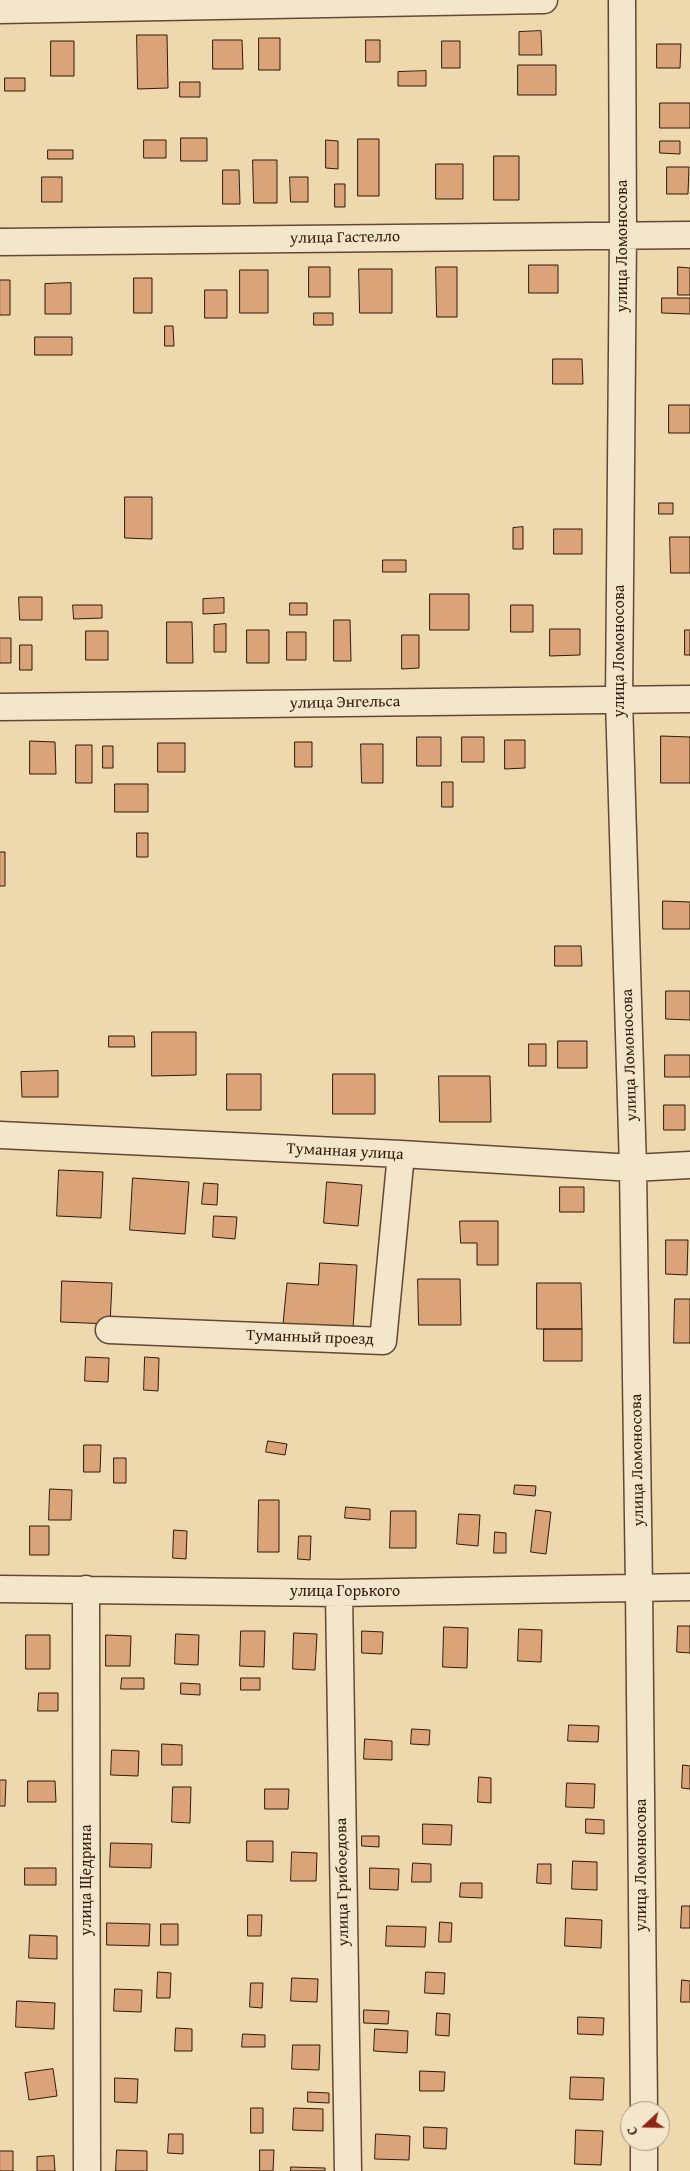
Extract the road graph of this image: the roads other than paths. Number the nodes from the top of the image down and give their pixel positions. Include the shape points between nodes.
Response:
1 (544, 0) edge
2 (622, 0) edge
3 (0, 10) edge
4 (623, 234) junction
5 (690, 235) edge
6 (0, 242) edge
7 (690, 699) edge
8 (619, 700) junction
9 (0, 707) edge
10 (0, 1135) edge
11 (400, 1154) junction
12 (690, 1165) edge
13 (633, 1168) junction
14 (109, 1330) dead end
15 (639, 1587) junction
16 (690, 1587) edge
17 (0, 1589) edge
18 (86, 1589) junction
19 (339, 1593) junction
20 (644, 2101) edge
21 (644, 2151) edge
22 (87, 2171) edge
23 (348, 2171) edge
24 (644, 2171) edge

1 - 3 street
2 - 4 street, улица Ломоносова
4 - 5 street, улица Гастелло
4 - 6 street, улица Гастелло
4 - 8 street, улица Ломоносова
7 - 8 street, улица Энгельса
8 - 9 street, улица Энгельса
8 - 13 street, улица Ломоносова
10 - 11 street, Туманная улица
11 - 13 street, Туманная улица
11 - 14 street, Туманный проезд via 383,1341
12 - 13 street, Туманная улица
13 - 15 street, улица Ломоносова
15 - 16 street, улица Горького
15 - 19 street, улица Горького
15 - 20 street, улица Ломоносова
17 - 18 street, улица Горького
18 - 19 street, улица Горького
18 - 22 street, улица Щедрина
19 - 23 street, улица Грибоедова
21 - 24 street

